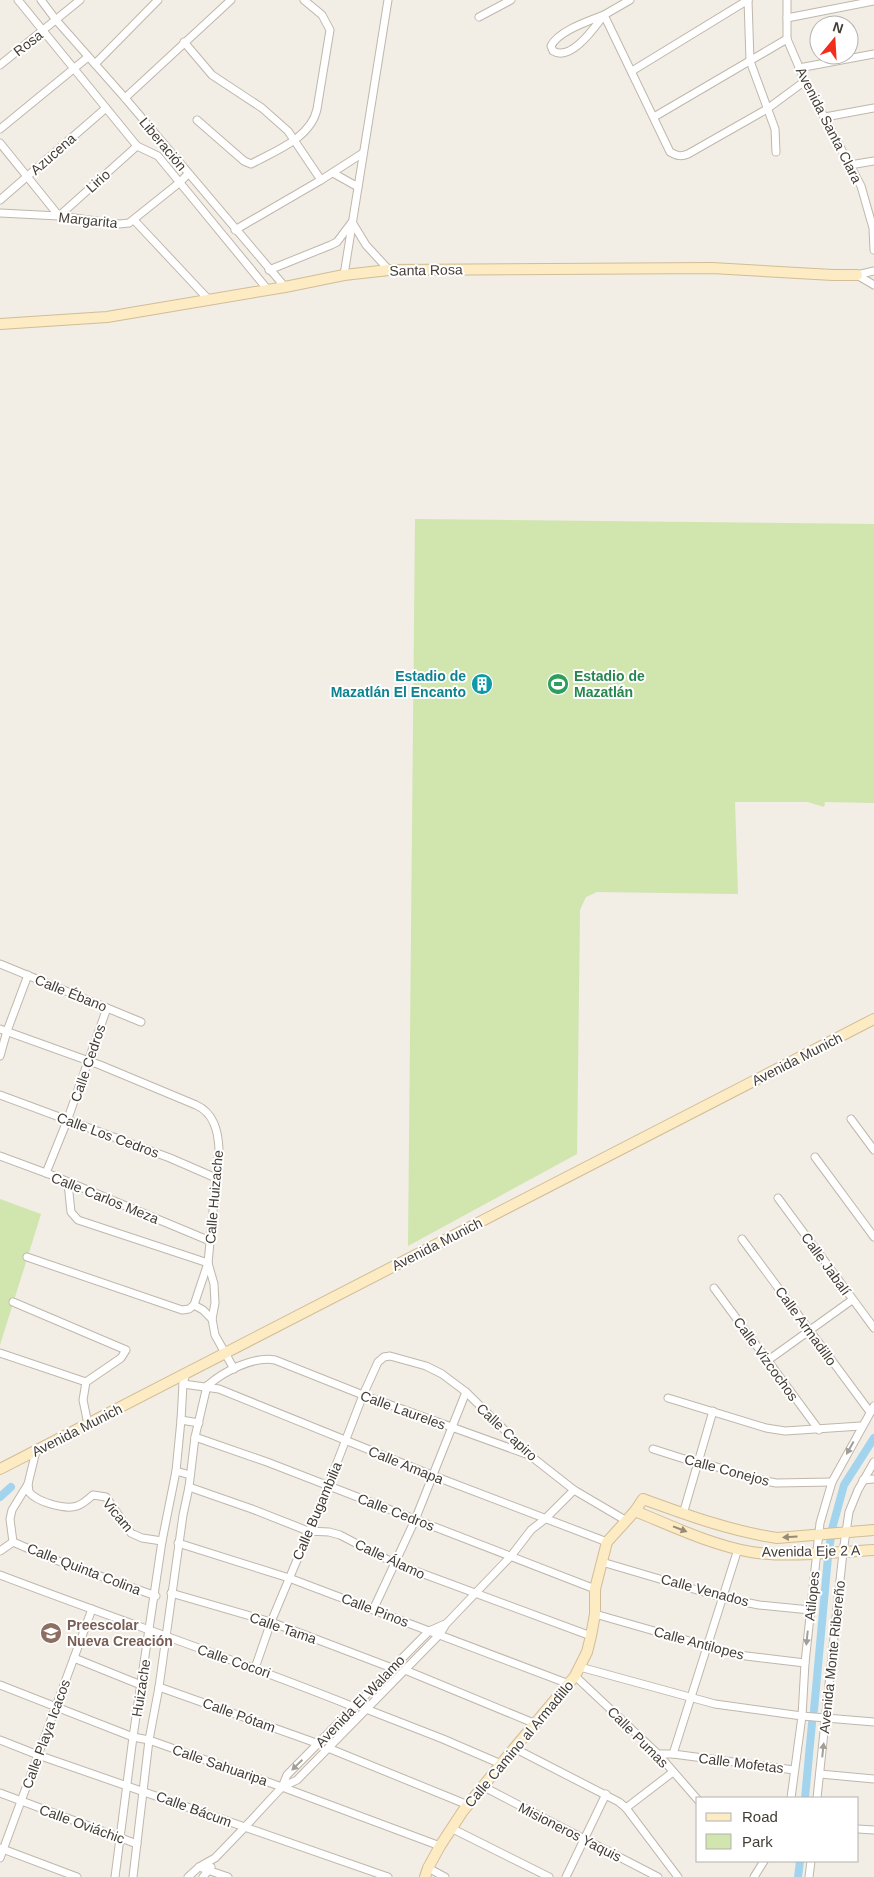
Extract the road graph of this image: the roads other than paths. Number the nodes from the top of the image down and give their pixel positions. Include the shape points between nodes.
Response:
1 (18, 0) edge
2 (41, 0) edge
3 (80, 0) edge
4 (158, 0) edge
5 (231, 0) edge
6 (304, 0) edge
7 (511, 0) edge
8 (630, 0) edge
9 (748, 0) edge
10 (786, 0) edge
11 (387, 1) edge
12 (874, 1) edge
13 (604, 15) junction
14 (479, 18) dead end
15 (787, 18) junction
16 (56, 20) junction
17 (43, 30) junction
18 (788, 39) junction
19 (184, 42) junction
20 (874, 54) edge
21 (88, 57) junction
22 (750, 61) junction
23 (95, 64) junction
24 (0, 65) edge
25 (799, 68) junction
26 (74, 69) junction
27 (632, 71) junction
28 (805, 81) junction
29 (124, 98) junction
30 (106, 108) junction
31 (874, 108) edge
32 (767, 109) junction
33 (654, 117) junction
34 (826, 117) junction
35 (197, 120) dead end
36 (0, 129) edge
37 (295, 140) junction
38 (0, 143) edge
39 (138, 146) junction
40 (776, 152) dead end
41 (363, 153) junction
42 (874, 160) edge
43 (850, 165) junction
44 (334, 172) junction
45 (188, 174) junction
46 (27, 177) junction
47 (321, 180) junction
48 (179, 184) junction
49 (358, 187) junction
50 (0, 200) edge
51 (872, 212) edge
52 (0, 213) edge
53 (58, 216) junction
54 (134, 220) junction
55 (352, 222) junction
56 (235, 230) junction
57 (874, 250) edge
58 (269, 270) junction
59 (390, 270) junction
60 (874, 271) edge
61 (856, 274) junction
62 (344, 275) junction
63 (874, 285) edge
64 (285, 288) junction
65 (268, 290) junction
66 (209, 300) junction
67 (0, 324) edge
68 (0, 964) edge
69 (28, 975) junction
70 (107, 1008) junction
71 (874, 1019) edge
72 (141, 1022) dead end
73 (4, 1030) edge
74 (0, 1056) edge
75 (88, 1062) junction
76 (0, 1095) edge
77 (851, 1119) dead end
78 (67, 1121) junction
79 (874, 1150) edge
80 (0, 1156) edge
81 (815, 1157) dead end
82 (46, 1173) junction
83 (216, 1178) junction
84 (68, 1182) junction
85 (778, 1198) dead end
86 (874, 1237) edge
87 (742, 1239) dead end
88 (210, 1241) junction
89 (27, 1257) dead end
90 (208, 1263) junction
91 (714, 1288) dead end
92 (852, 1300) junction
93 (12, 1302) dead end
94 (191, 1307) junction
95 (212, 1319) junction
96 (874, 1328) edge
97 (810, 1330) junction
98 (0, 1353) edge
99 (224, 1354) junction
100 (384, 1357) joint
101 (767, 1361) junction
102 (234, 1369) junction
103 (186, 1373) junction
104 (86, 1382) junction
105 (183, 1384) junction
106 (207, 1386) junction
107 (466, 1392) junction
108 (363, 1396) junction
109 (668, 1398) dead end
110 (872, 1409) edge
111 (714, 1411) junction
112 (181, 1420) junction
113 (198, 1423) junction
114 (88, 1424) junction
115 (861, 1426) junction
116 (452, 1428) junction
117 (819, 1430) junction
118 (195, 1437) junction
119 (345, 1441) junction
120 (653, 1449) dead end
121 (36, 1451) junction
122 (532, 1457) junction
123 (874, 1462) edge
124 (697, 1463) junction
125 (0, 1469) edge
126 (176, 1471) junction
127 (190, 1475) junction
128 (434, 1476) junction
129 (874, 1479) edge
130 (863, 1480) junction
131 (832, 1482) junction
132 (28, 1484) junction
133 (328, 1486) junction
134 (189, 1487) junction
135 (574, 1490) junction
136 (643, 1499) joint
137 (635, 1511) junction
138 (683, 1514) junction
139 (545, 1519) junction
140 (416, 1520) junction
141 (625, 1520) junction
142 (874, 1530) edge
143 (308, 1531) junction
144 (846, 1533) junction
145 (820, 1535) junction
146 (162, 1541) junction
147 (13, 1542) junction
148 (607, 1542) junction
149 (178, 1544) junction
150 (738, 1549) junction
151 (874, 1550) edge
152 (0, 1551) edge
153 (843, 1552) junction
154 (816, 1554) junction
155 (511, 1556) junction
156 (602, 1562) junction
157 (394, 1563) junction
158 (0, 1575) edge
159 (289, 1578) junction
160 (595, 1589) junction
161 (172, 1593) junction
162 (474, 1594) junction
163 (156, 1596) junction
164 (724, 1598) junction
165 (92, 1610) junction
166 (373, 1610) junction
167 (810, 1610) junction
168 (595, 1614) junction
169 (270, 1622) junction
170 (446, 1624) junction
171 (150, 1630) junction
172 (429, 1630) junction
173 (440, 1634) junction
174 (591, 1636) junction
175 (165, 1637) junction
176 (708, 1647) junction
177 (74, 1658) junction
178 (805, 1663) junction
179 (255, 1668) junction
180 (392, 1668) junction
181 (405, 1670) junction
182 (575, 1676) junction
183 (0, 1684) edge
184 (141, 1685) junction
185 (159, 1687) junction
186 (692, 1698) junction
187 (56, 1707) junction
188 (354, 1707) junction
189 (366, 1709) junction
190 (802, 1716) junction
191 (826, 1718) junction
192 (874, 1722) edge
193 (536, 1724) junction
194 (133, 1737) junction
195 (0, 1740) edge
196 (149, 1740) junction
197 (319, 1744) junction
198 (328, 1748) junction
199 (514, 1748) junction
200 (658, 1754) junction
201 (673, 1754) junction
202 (38, 1755) junction
203 (500, 1764) junction
204 (794, 1770) junction
205 (673, 1772) junction
206 (820, 1774) junction
207 (874, 1779) edge
208 (127, 1786) junction
209 (282, 1786) junction
210 (482, 1786) junction
211 (142, 1791) junction
212 (0, 1793) edge
213 (606, 1794) junction
214 (791, 1797) edge
215 (817, 1797) edge
216 (696, 1798) edge
217 (21, 1801) junction
218 (468, 1804) junction
219 (626, 1808) junction
220 (244, 1828) junction
221 (451, 1828) junction
222 (859, 1829) edge
223 (874, 1830) edge
224 (120, 1838) junction
225 (584, 1839) junction
226 (137, 1844) junction
227 (440, 1846) junction
228 (2, 1848) edge
229 (0, 1858) edge
230 (215, 1858) junction
231 (763, 1862) edge
232 (811, 1862) edge
233 (198, 1866) junction
234 (210, 1870) junction
235 (427, 1872) edge
236 (77, 1877) edge
237 (115, 1877) edge
238 (133, 1877) edge
239 (188, 1877) edge
240 (203, 1877) edge
241 (228, 1877) edge
242 (388, 1877) edge
243 (446, 1877) edge
244 (549, 1877) edge
245 (566, 1877) edge
246 (658, 1877) edge
247 (678, 1877) edge
248 (754, 1877) edge
249 (809, 1877) edge

1 - 17 street
2 - 16 street, Liberación
3 - 16 street, Rosa
4 - 23 street
5 - 19 street
6 - 37 street via 322,16 330,30 316,116
7 - 14 street
8 - 13 street
9 - 22 street
9 - 27 street
10 - 15 street, Avenida Santa Clara
11 - 41 street
12 - 15 street
13 - 13 street via 554,40 553,51 563,54 581,43
13 - 27 street
15 - 18 street, Avenida Santa Clara
16 - 17 street, Rosa
16 - 21 street, Liberación
17 - 24 street, Rosa
17 - 26 street
18 - 22 street
18 - 25 street, Avenida Santa Clara
19 - 29 street
19 - 37 street via 212,75 262,108
20 - 25 street
21 - 23 street, Liberación
21 - 26 street
22 - 32 street
22 - 33 street
23 - 29 street, Liberación
25 - 28 street, Avenida Santa Clara
26 - 30 street
26 - 36 street
27 - 33 street
28 - 32 street
28 - 34 street, Avenida Santa Clara
29 - 45 street, Liberación
30 - 39 street
30 - 46 street, Azucena
31 - 34 street
32 - 33 street via 681,157 670,152
32 - 40 street via 775,129
34 - 43 street, Avenida Santa Clara
35 - 37 street via 251,164
37 - 47 street
38 - 46 street
39 - 48 street via 158,156
39 - 53 street, Lirio
41 - 44 street
41 - 49 street
42 - 43 street
43 - 51 street, Avenida Santa Clara
44 - 47 street
44 - 49 street
45 - 48 street, Margarita
45 - 56 street, Liberación
46 - 50 street, Azucena
46 - 53 street
47 - 56 street
48 - 54 street, Margarita
48 - 65 street
49 - 55 street
51 - 57 street, Avenida Santa Clara
52 - 53 street, Margarita
53 - 54 street, Margarita via 119,224
54 - 66 street
55 - 58 street via 337,242
55 - 59 street via 366,245
55 - 62 street
56 - 58 street, Liberación
58 - 64 street, Liberación
59 - 61 main road, Santa Rosa via 712,268
59 - 62 main road, Santa Rosa
60 - 61 street
61 - 63 street
62 - 64 main road, Santa Rosa
64 - 65 main road, Santa Rosa
65 - 66 main road, Santa Rosa
66 - 67 main road, Santa Rosa via 106,317
68 - 69 street, Calle Ébano
69 - 70 street, Calle Ébano
69 - 73 street
70 - 72 street, Calle Ébano
70 - 75 street, Calle Cedros
71 - 99 main road, Avenida Munich
73 - 74 street
73 - 75 street, Calle Huizache
75 - 78 street, Calle Cedros
75 - 83 street, Calle Huizache via 204,1109 218,1135
76 - 78 street, Calle Los Cedros
77 - 79 street
78 - 82 street, Calle Cedros
78 - 83 street, Calle Los Cedros
80 - 82 street, Calle Carlos Meza
81 - 86 street
82 - 84 street, Calle Carlos Meza
83 - 88 street, Calle Huizache
84 - 88 street, Calle Carlos Meza
84 - 90 street via 71,1212 78,1220
85 - 92 street, Calle Jabalí
87 - 97 street, Calle Armadillo
88 - 90 street, Calle Huizache
89 - 94 street via 182,1310
90 - 94 street
90 - 95 street, Calle Huizache via 214,1284
91 - 101 street, Calle Vizcochos
92 - 96 street, Calle Jabalí
92 - 97 street
93 - 104 street via 124,1348 126,1353 121,1358
94 - 95 street via 204,1310
95 - 99 street, Calle Huizache
97 - 101 street
97 - 110 street, Calle Armadillo
98 - 104 street
99 - 102 street, Calle Huizache
99 - 103 main road, Avenida Munich
100 - 107 street, Calle Capiro via 426,1366
100 - 108 street, Calle Bugambilia via 378,1362
101 - 117 street, Calle Vizcochos
102 - 106 street
102 - 108 street, Calle Laureles via 264,1358 274,1360
103 - 105 street, Huizache
103 - 114 main road, Avenida Munich
104 - 114 street via 83,1396
105 - 106 street, Calle Amapa
105 - 112 street, Huizache
106 - 113 street
106 - 119 street, Calle Amapa
107 - 116 street
107 - 122 street, Calle Capiro
108 - 116 street, Calle Laureles
108 - 119 street, Calle Bugambilia
109 - 111 street
110 - 115 street, Atilopes
111 - 117 street via 766,1428
111 - 124 street
112 - 113 street
112 - 126 street, Huizache
113 - 118 street
114 - 121 main road, Avenida Munich
115 - 117 street
115 -> 131 street, Atilopes
116 - 122 street, Calle Laureles
116 - 128 street
118 - 127 street
118 - 133 street, Calle Cedros
119 - 128 street, Calle Amapa
119 - 133 street, Calle Bugambilia
120 - 124 street, Calle Conejos
121 - 125 main road, Avenida Munich
121 - 132 street
122 - 135 street, Calle Capiro
123 - 130 street, Avenida Monte Ribereño
124 - 131 street, Calle Conejos via 776,1483
124 - 138 street
126 - 127 street
126 - 146 street, Huizache
127 - 134 street
128 - 139 street, Calle Amapa
128 - 140 street
129 - 130 street
130 - 144 street, Avenida Monte Ribereño via 849,1512
131 - 145 street, Atilopes via 820,1523
132 - 146 street, Vicam via 34,1497 67,1508 81,1505 93,1495 106,1497 131,1533
132 - 147 street via 12,1510
133 - 140 street, Calle Cedros
133 - 143 street, Calle Bugambilia
134 - 143 street, Calle Álamo
134 - 149 street
135 - 139 street, Avenida El Walamo
135 - 141 street, Calle Capiro
136 - 137 main road, Calle Camino al Armadillo
136 - 138 main road, Avenida Eje 2 A
137 - 141 main road, Calle Camino al Armadillo
137 -> 150 main road, Avenida Eje 2 A
145 -> 138 main road, Avenida Eje 2 A via 777,1538 746,1533
139 - 148 street, Calle Amapa
139 - 155 street, Avenida El Walamo via 531,1530
140 - 155 street, Calle Cedros
140 - 157 street
141 - 148 main road, Calle Camino al Armadillo
142 - 144 main road, Avenida Eje 2 A
143 - 157 street, Calle Álamo via 340,1536
143 - 159 street, Calle Bugambilia
144 - 145 main road, Avenida Eje 2 A
144 - 153 street, Avenida Monte Ribereño
145 - 154 street, Atilopes
146 - 163 street, Huizache
147 - 152 street
147 - 163 street, Calle Quinta Colina
148 - 156 main road, Calle Camino al Armadillo
149 - 159 street, Calle Pinos
149 - 161 street
150 - 154 main road, Avenida Eje 2 A via 766,1554
150 - 164 street
151 - 153 main road, Avenida Eje 2 A
153 - 154 main road, Avenida Eje 2 A
153 - 191 street, Avenida Monte Ribereño
154 - 167 street, Atilopes
155 - 160 street, Calle Cedros
155 - 162 street, Avenida El Walamo
156 - 160 main road, Calle Camino al Armadillo
156 - 164 street, Calle Venados
157 - 162 street, Calle Álamo
157 - 166 street
158 - 165 street, Calle Cocori
159 - 166 street, Calle Pinos
159 - 169 street, Calle Bugambilia
160 - 168 main road, Calle Camino al Armadillo
161 - 169 street, Calle Tama
161 - 175 street
162 - 170 street, Avenida El Walamo
162 - 174 street, Calle Álamo
163 - 171 street, Huizache
164 - 167 street, Calle Venados
164 - 176 street
165 - 171 street, Calle Cocori
165 - 177 street, Calle Playa Icacos
166 - 172 street, Calle Pinos
167 -> 178 street, Atilopes
168 - 174 main road, Calle Camino al Armadillo
168 - 176 street, Calle Antilopes
169 - 179 street, Calle Bugambilia
169 - 180 street, Calle Tama
170 - 172 street, Avenida El Walamo
170 - 173 street, Avenida El Walamo
171 - 175 street, Calle Cocori
171 - 184 street, Huizache
172 - 173 street, Calle Pinos
172 - 180 street, Avenida El Walamo
173 - 181 street, Avenida El Walamo
173 - 182 street, Calle Pinos
174 - 182 main road, Calle Camino al Armadillo
175 - 179 street, Calle Cocori
175 - 185 street
176 - 178 street, Calle Antilopes via 738,1655
176 - 186 street
177 - 184 street
177 - 187 street, Calle Playa Icacos
178 - 190 street, Atilopes
179 - 188 street, Calle Cocori
180 - 188 street, Avenida El Walamo
181 - 189 street, Avenida El Walamo
181 - 193 street
182 - 186 street, Calle Pinos
182 - 193 main road, Calle Camino al Armadillo
182 - 200 street, Calle Pumas
183 - 187 street, Calle Sahuaripa
184 - 194 street, Huizache
185 - 196 street
185 - 197 street, Calle Pótam
186 - 190 street, Calle Pinos
186 - 201 street
187 - 194 street, Calle Sahuaripa
187 - 202 street, Calle Playa Icacos
188 - 197 street, Avenida El Walamo
189 - 198 street, Avenida El Walamo
189 - 203 street
190 - 191 street, Calle Pinos
190 - 204 street, Atilopes
191 - 192 street, Calle Pinos
206 -> 191 street, Avenida Monte Ribereño
193 - 199 main road, Calle Camino al Armadillo
194 - 196 street, Calle Sahuaripa
194 - 208 street, Huizache
195 - 202 street, Calle Bácum
196 - 209 street, Calle Sahuaripa
196 - 211 street
197 -> 209 street, Avenida El Walamo via 287,1775
198 - 209 street, Avenida El Walamo via 297,1780
198 - 218 street
199 - 203 main road, Calle Camino al Armadillo
199 - 213 street
200 - 201 street, Calle Mofetas
200 - 205 street, Calle Pumas
201 - 204 street, Calle Mofetas
202 - 208 street, Calle Bácum
202 - 217 street, Calle Playa Icacos
203 - 210 main road, Calle Camino al Armadillo
204 - 214 street, Atilopes
205 - 216 street, Calle Pumas
205 - 219 street
206 - 207 street
206 - 215 street, Avenida Monte Ribereño
208 - 211 street, Calle Bácum
208 - 224 street, Huizache
209 - 220 street, Avenida El Walamo
209 - 227 street, Calle Sahuaripa
210 - 218 main road, Calle Camino al Armadillo
210 - 225 street, Misioneros Yaquis
211 - 220 street, Calle Bácum
211 - 226 street
212 - 217 street, Calle Oviáchic
213 - 219 street
213 - 225 street
217 - 224 street, Calle Oviáchic
217 - 228 street, Calle Playa Icacos
218 - 221 main road, Calle Camino al Armadillo
219 - 247 street
220 - 230 street, Avenida El Walamo
220 - 242 street, Calle Bácum
221 - 227 main road, Calle Camino al Armadillo
221 - 244 street
222 - 223 street
224 - 226 street, Calle Oviáchic
224 - 237 street, Huizache
225 - 245 street
225 - 246 street, Misioneros Yaquis
226 - 238 street
227 - 235 main road, Calle Camino al Armadillo
228 - 229 street, Calle Playa Icacos
228 - 236 street
230 - 233 street, Avenida El Walamo
230 - 234 street, Avenida El Walamo
231 - 248 street
232 - 249 street
233 - 234 street
233 - 239 street, Avenida El Walamo
234 - 240 street, Avenida El Walamo
234 - 241 street
235 - 243 street

